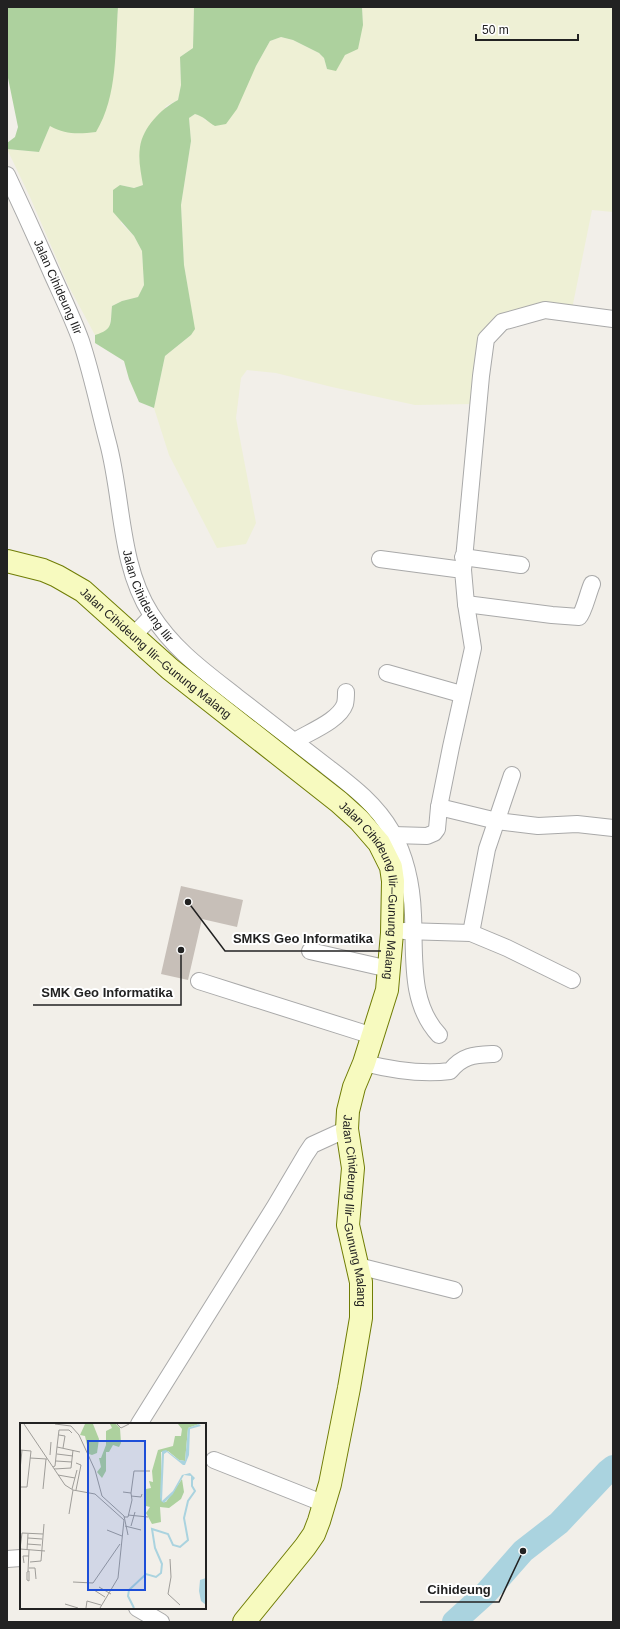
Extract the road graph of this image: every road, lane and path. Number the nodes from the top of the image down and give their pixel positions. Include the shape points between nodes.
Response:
1 (7, 175) edge
2 (613, 319) edge
3 (380, 559) dead end
4 (7, 561) edge
5 (463, 564) junction
6 (521, 565) dead end
7 (592, 584) dead end
8 (466, 604) junction
9 (152, 616) junction
10 (133, 636) junction
11 (387, 673) dead end
12 (346, 692) dead end
13 (461, 694) junction
14 (295, 741) junction
15 (512, 775) dead end
16 (439, 808) junction
17 (497, 821) junction
18 (613, 828) edge
19 (393, 835) junction
20 (404, 931) junction
21 (471, 933) junction
22 (310, 951) dead end
23 (389, 969) junction
24 (572, 980) dead end
25 (199, 981) dead end
26 (439, 1035) dead end
27 (373, 1036) junction
28 (494, 1054) dead end
29 (364, 1063) junction
30 (341, 1132) junction
31 (358, 1266) junction
32 (454, 1290) dead end
33 (140, 1423) edge
34 (214, 1460) dead end
35 (325, 1504) junction
36 (7, 1558) edge
37 (20, 1558) edge
38 (139, 1609) edge
39 (161, 1622) edge
40 (244, 1622) edge

1 - 9 street, Jalan Cihideung Ilir via 71,314 82,344 114,464 121,521 134,576
2 - 5 street via 545,310 502,322 486,339 480,376
3 - 5 street
4 - 10 main road, Jalan Cihideung Ilir–Gunung Malang via 43,570 83,591
5 - 6 street
5 - 8 street
7 - 8 street via 583,614 579,617
8 - 13 street via 473,648
9 - 10 street
9 - 14 street, Jalan Cihideung Ilir via 189,660
10 - 20 main road, Jalan Cihideung Ilir–Gunung Malang via 170,669 359,820 379,843 391,867
11 - 13 street
12 - 14 street via 345,704 340,713
13 - 16 street
14 - 19 street, Jalan Cihideung Ilir via 362,794
15 - 17 street
16 - 17 street
16 - 19 street via 437,829 434,833 417,837
17 - 18 street via 538,826 577,824
17 - 21 street via 487,849
19 - 20 street, Jalan Cihideung Ilir via 402,855 412,896
20 - 21 street
20 - 23 main road, Jalan Cihideung Ilir–Gunung Malang
20 - 26 street, Jalan Cihideung Ilir via 415,966 422,1010
21 - 24 street
22 - 23 street
23 - 27 main road, Jalan Cihideung Ilir–Gunung Malang via 387,990
25 - 27 street
27 - 29 main road, Jalan Cihideung Ilir–Gunung Malang
28 - 29 street via 470,1056 457,1062 450,1071 443,1072 387,1069
29 - 30 main road, Jalan Cihideung Ilir–Gunung Malang
30 - 31 main road, Jalan Cihideung Ilir–Gunung Malang via 353,1168 348,1225
30 - 33 street via 312,1145
31 - 32 street
31 - 35 main road, Jalan Cihideung Ilir–Gunung Malang via 362,1295 361,1318
34 - 35 street
35 - 40 main road, Jalan Cihideung Ilir–Gunung Malang via 314,1534
36 - 37 street
38 - 39 street

